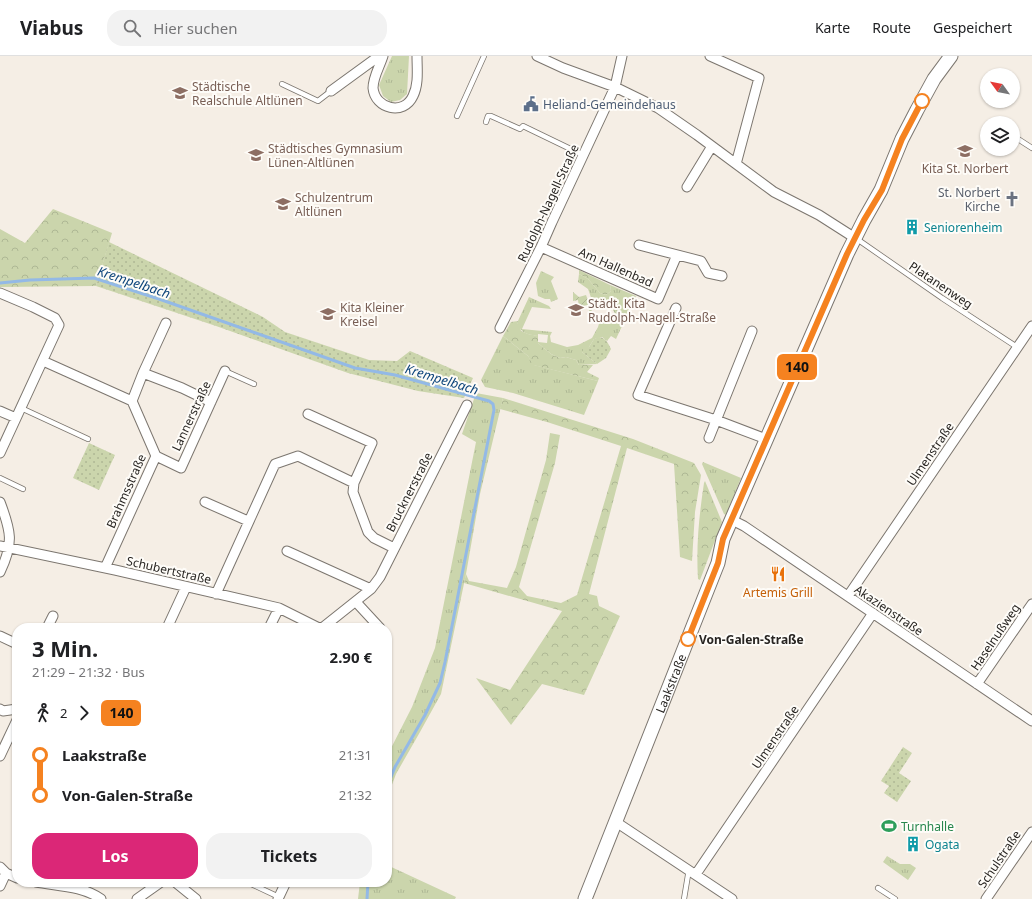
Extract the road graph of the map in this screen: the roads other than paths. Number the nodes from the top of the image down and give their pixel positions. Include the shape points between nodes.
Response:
1 (379, 56) edge
2 (384, 56) edge
3 (417, 56) edge
4 (484, 56) edge
5 (537, 56) edge
6 (622, 56) edge
7 (710, 56) edge
8 (950, 56) edge
9 (282, 84) dead end
10 (615, 87) junction
11 (331, 91) joint
12 (457, 116) dead end
13 (486, 122) dead end
14 (1020, 140) edge
15 (712, 146) junction
16 (1032, 148) edge
17 (583, 155) junction
18 (736, 164) junction
19 (687, 187) dead end
20 (855, 238) junction
21 (639, 245) dead end
22 (542, 247) junction
23 (677, 255) junction
24 (722, 276) dead end
25 (0, 293) edge
26 (676, 308) dead end
27 (166, 323) dead end
28 (1032, 326) edge
29 (500, 328) dead end
30 (752, 330) dead end
31 (1028, 339) edge
32 (1018, 348) junction
33 (43, 361) junction
34 (225, 371) joint
35 (143, 373) junction
36 (254, 384) dead end
37 (132, 401) junction
38 (211, 402) junction
39 (467, 405) dead end
40 (21, 408) junction
41 (0, 410) edge
42 (308, 414) dead end
43 (16, 418) junction
44 (716, 420) junction
45 (709, 438) dead end
46 (88, 439) dead end
47 (766, 439) junction
48 (0, 453) edge
49 (156, 456) junction
50 (0, 478) edge
51 (354, 483) junction
52 (23, 489) dead end
53 (0, 502) edge
54 (205, 502) dead end
55 (732, 520) junction
56 (248, 521) junction
57 (4, 547) edge
58 (394, 548) junction
59 (287, 551) dead end
60 (105, 568) junction
61 (0, 572) edge
62 (186, 587) junction
63 (371, 590) junction
64 (216, 594) junction
65 (848, 596) junction
66 (356, 602) junction
67 (1032, 604) edge
68 (279, 608) junction
69 (873, 613) junction
70 (53, 616) dead end
71 (50, 623) edge
72 (169, 623) edge
73 (272, 623) edge
74 (310, 623) edge
75 (326, 623) edge
76 (375, 623) edge
77 (0, 636) edge
78 (12, 642) edge
79 (977, 684) junction
80 (0, 709) edge
81 (12, 710) edge
82 (1032, 721) edge
83 (12, 731) edge
84 (0, 756) edge
85 (616, 822) junction
86 (1032, 832) edge
87 (3, 870) edge
88 (692, 872) junction
89 (12, 875) edge
90 (0, 886) edge
91 (71, 887) edge
92 (154, 887) edge
93 (181, 887) edge
94 (257, 887) edge
95 (284, 887) edge
96 (878, 888) dead end
97 (279, 898) edge
98 (101, 899) edge
99 (137, 899) edge
100 (196, 899) edge
101 (585, 899) edge
102 (684, 899) edge
103 (732, 899) edge
104 (895, 899) edge
105 (986, 899) edge

1 - 11 street
2 - 3 street via 373,89 382,104 395,108 402,107 413,96 417,80
4 - 12 lane
5 - 10 street
6 - 10 street, Rudolph-Nagell-Straße
7 - 18 street via 759,78
8 - 20 street, Laakstraße via 917,110 902,139 882,190
9 - 11 lane via 318,101
10 - 15 street via 658,108
10 - 17 street, Rudolph-Nagell-Straße
13 - 17 lane via 488,116 491,116 520,129 523,126
14 - 16 lane
15 - 18 street
15 - 19 street
17 - 22 street, Rudolph-Nagell-Straße
18 - 20 street via 774,192 819,215
20 - 32 lane, Platanenweg
20 - 47 street, Laakstraße
21 - 23 street
22 - 23 street, Am Hallenbad via 658,299
22 - 29 street, Rudolph-Nagell-Straße
23 - 24 street via 701,261 708,273
25 - 33 street via 55,318 59,325
26 - 44 street via 638,395
27 - 35 street
28 - 31 street, Ulmenstraße
30 - 44 street
31 - 32 street, Ulmenstraße
32 - 65 street, Ulmenstraße
33 - 37 street
33 - 40 street
34 - 36 lane
34 - 38 street, Lannerstraße
35 - 37 street
35 - 38 street
37 - 49 street, Brahmsstraße
38 - 49 street, Lannerstraße via 180,468
39 - 58 street, Brucknerstraße
40 - 43 street
40 - 46 lane
41 - 43 street
42 - 51 street via 372,443
43 - 48 street
44 - 45 street
44 - 47 street
47 - 55 street, Laakstraße
49 - 60 street, Brahmsstraße
50 - 52 lane
51 - 56 street via 298,456 275,464
51 - 58 street via 353,492 368,532
53 - 57 street via 10,537
54 - 56 street
55 - 65 street, Akazienstraße
55 - 85 street, Laakstraße via 723,539 718,563
56 - 64 street
57 - 60 street, Schubertstraße
57 - 61 street
58 - 63 street, Brucknerstraße
59 - 63 street
60 - 62 street, Schubertstraße
62 - 64 street, Schubertstraße
62 - 72 street
63 - 66 street, Brucknerstraße
64 - 68 street, Schubertstraße
65 - 69 street, Akazienstraße
66 - 75 street, Brucknerstraße
66 - 76 street
67 - 79 street, Haselnußweg
68 - 73 street
68 - 74 street, Schubertstraße
69 - 79 street, Akazienstraße
69 - 88 street, Ulmenstraße
70 - 71 street
77 - 78 street
79 - 82 street, Akazienstraße
80 - 81 street
83 - 84 street
85 - 88 street
85 - 101 street, Laakstraße
86 - 105 street, Schulstraße
87 - 89 street
87 - 90 street
88 - 102 lane
88 - 103 street
91 - 98 street via 94,894
92 - 99 street
93 - 100 street
94 - 97 lane
95 - 97 street
96 - 104 lane

